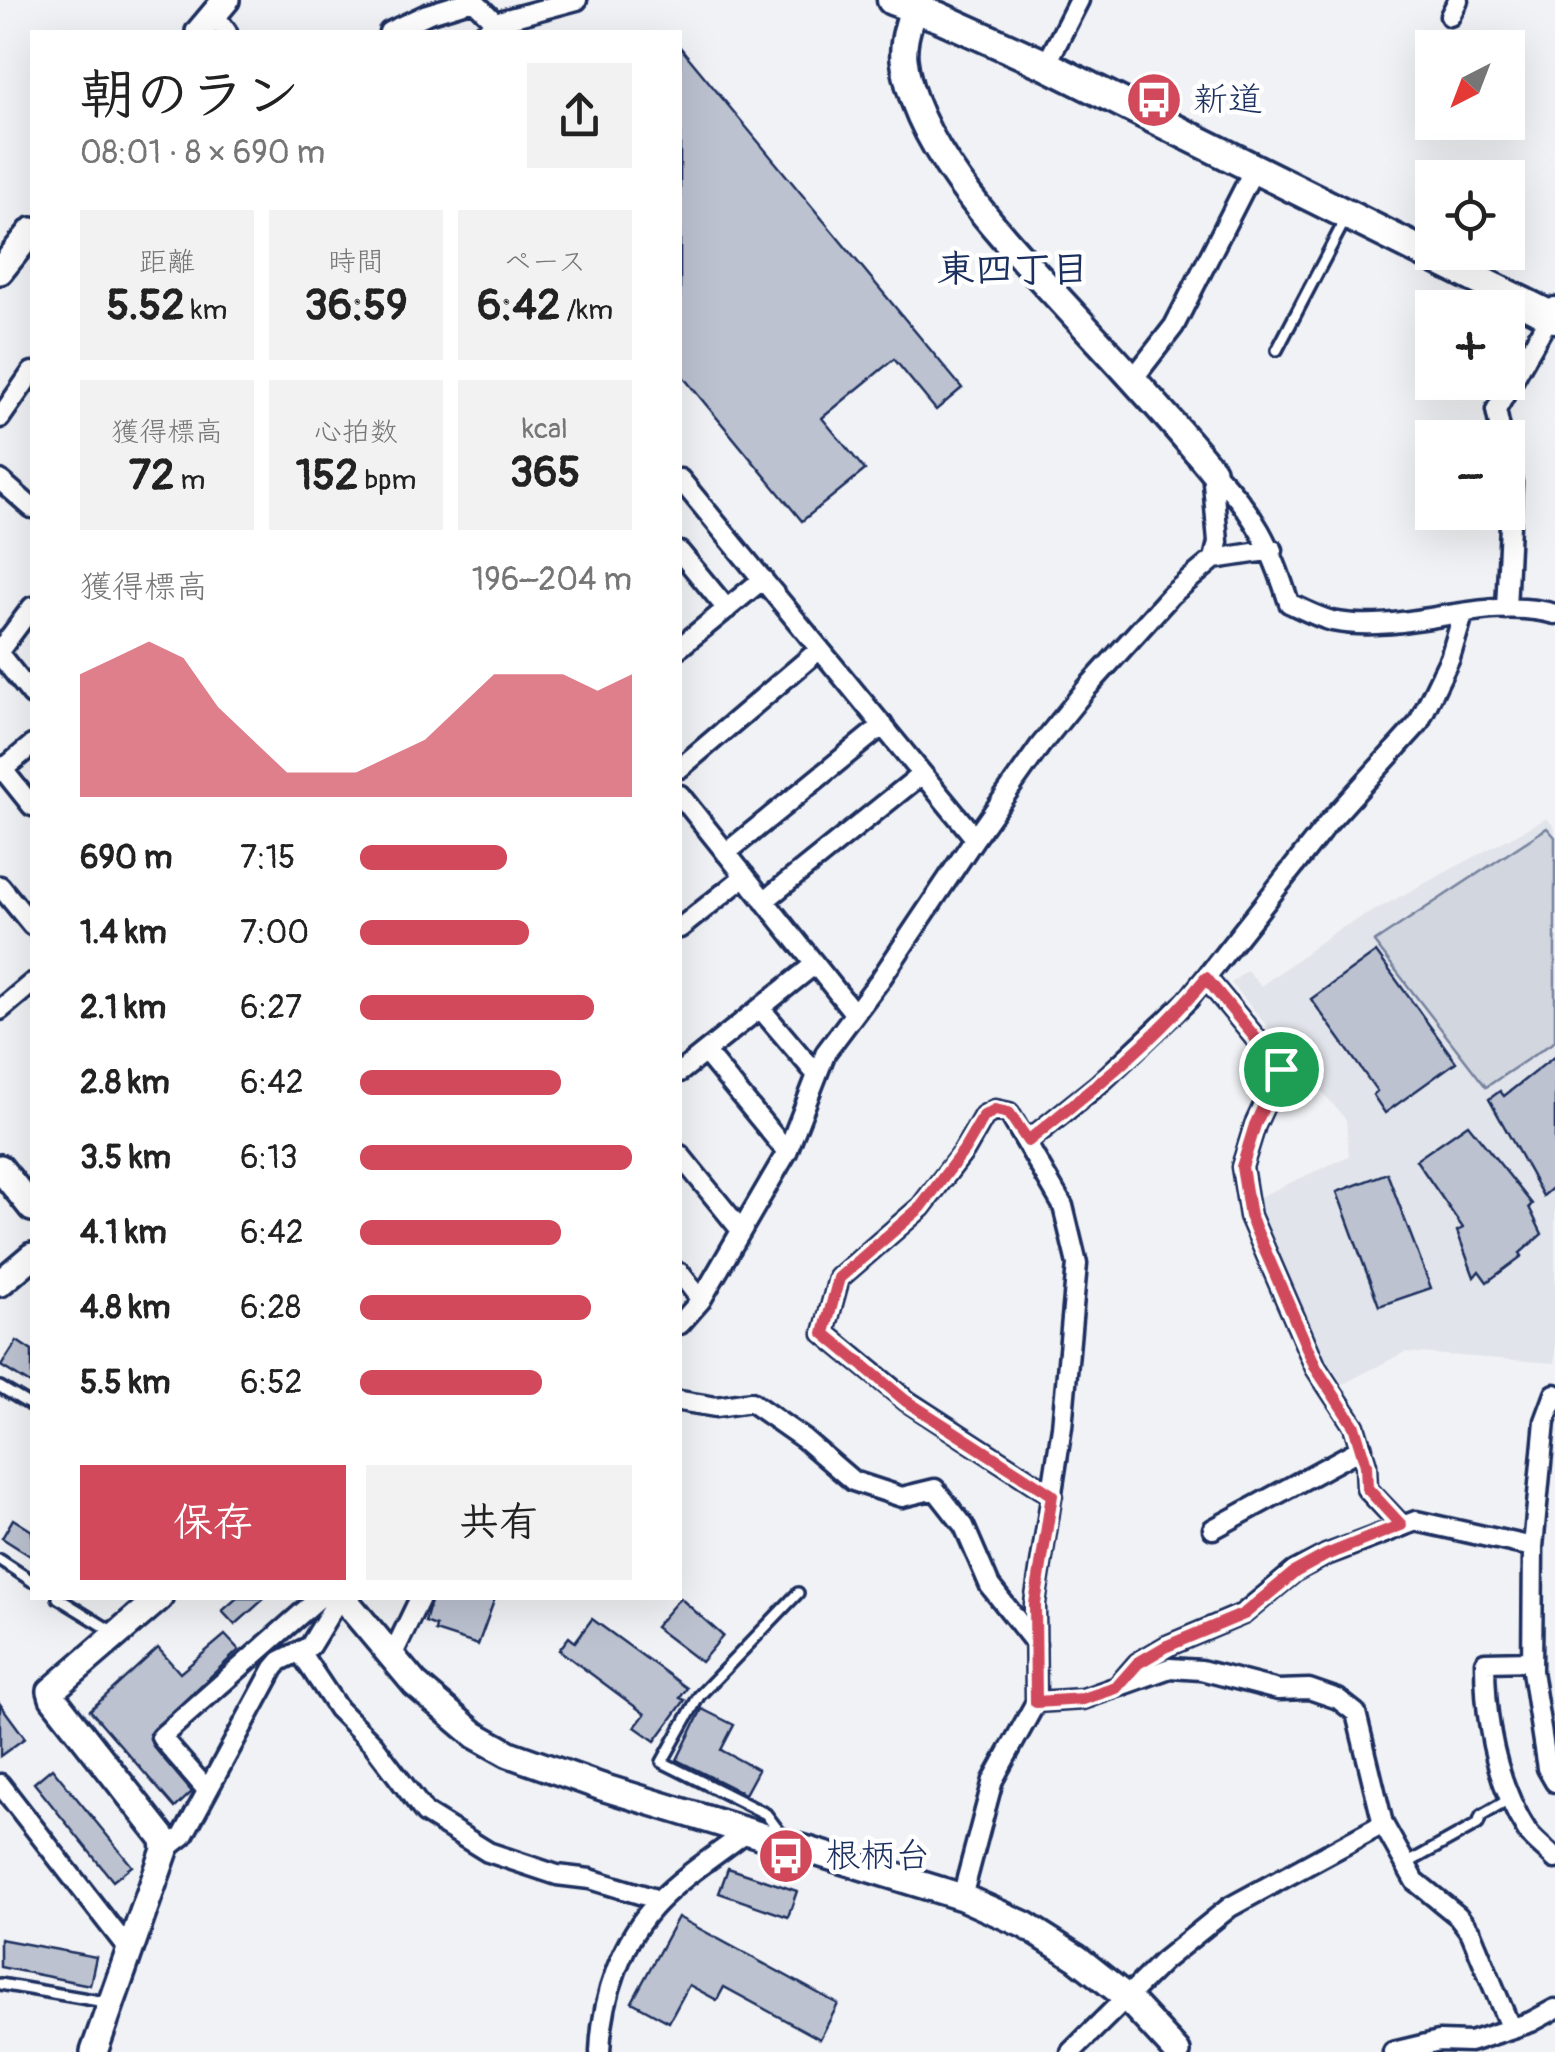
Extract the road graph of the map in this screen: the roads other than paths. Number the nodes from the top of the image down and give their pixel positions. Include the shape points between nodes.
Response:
1 (577, 0) edge
2 (1079, 0) edge
3 (907, 2) edge
4 (490, 27) edge
5 (393, 30) edge
6 (1046, 65) junction
7 (1255, 166) junction
8 (1348, 214) junction
9 (30, 234) edge
10 (0, 271) edge
11 (1474, 290) edge
12 (1525, 307) edge
13 (1554, 314) edge
14 (1276, 350) dead end
15 (30, 375) edge
16 (1133, 379) junction
17 (0, 418) edge
18 (1498, 420) edge
19 (1212, 470) junction
20 (0, 480) edge
21 (682, 481) edge
22 (30, 506) edge
23 (1510, 530) edge
24 (1272, 550) junction
25 (682, 554) edge
26 (1214, 559) junction
27 (764, 579) junction
28 (1506, 608) junction
29 (727, 609) junction
30 (30, 610) edge
31 (1463, 614) junction
32 (1555, 614) edge
33 (682, 645) edge
34 (820, 649) junction
35 (0, 652) edge
36 (30, 691) edge
37 (883, 725) junction
38 (30, 747) edge
39 (682, 766) edge
40 (1, 769) edge
41 (922, 774) junction
42 (682, 798) edge
43 (30, 804) edge
44 (975, 838) junction
45 (726, 853) junction
46 (745, 876) junction
47 (0, 886) edge
48 (764, 900) junction
49 (683, 920) edge
50 (30, 923) edge
51 (815, 964) junction
52 (1206, 978) junction
53 (30, 984) edge
54 (2, 1005) edge
55 (760, 1008) junction
56 (854, 1013) junction
57 (705, 1052) junction
58 (682, 1070) edge
59 (817, 1075) junction
60 (1028, 1141) junction
61 (787, 1152) junction
62 (682, 1157) edge
63 (0, 1168) edge
64 (30, 1206) edge
65 (740, 1229) junction
66 (30, 1258) edge
67 (682, 1276) edge
68 (0, 1284) edge
69 (701, 1300) junction
70 (682, 1322) edge
71 (0, 1386) edge
72 (1555, 1394) edge
73 (682, 1400) edge
74 (30, 1405) edge
75 (1362, 1448) junction
76 (1052, 1495) junction
77 (1401, 1525) junction
78 (1213, 1530) dead end
79 (1533, 1547) junction
80 (0, 1560) edge
81 (30, 1580) edge
82 (798, 1592) dead end
83 (61, 1600) edge
84 (156, 1600) edge
85 (317, 1600) edge
86 (340, 1600) edge
87 (343, 1600) edge
88 (419, 1600) edge
89 (115, 1633) junction
90 (1036, 1644) junction
91 (300, 1652) junction
92 (392, 1656) junction
93 (1532, 1661) junction
94 (1116, 1688) junction
95 (1036, 1702) junction
96 (1555, 1782) edge
97 (0, 1784) edge
98 (207, 1790) junction
99 (1512, 1798) junction
100 (1382, 1824) junction
101 (746, 1832) junction
102 (788, 1845) junction
103 (166, 1850) junction
104 (1555, 1859) edge
105 (1406, 1864) junction
106 (962, 1898) junction
107 (659, 1900) junction
108 (129, 1950) junction
109 (0, 1984) edge
110 (1125, 1996) junction
111 (111, 2004) junction
112 (1555, 2009) edge
113 (1510, 2028) junction
114 (1473, 2047) edge
115 (94, 2052) edge
116 (600, 2052) edge
117 (1071, 2052) edge
118 (1176, 2052) edge
119 (1393, 2052) edge

1 - 4 street
2 - 6 street
3 - 6 main road
3 - 16 street via 904,59 942,156 978,207
4 - 5 street via 473,0
6 - 7 main road
7 - 8 main road
7 - 16 street via 1174,326
8 - 11 main road
8 - 14 lane
9 - 10 street
12 - 13 main road
13 - 18 street via 1496,410
15 - 17 street
16 - 19 street
19 - 24 street
19 - 26 street
20 - 22 street
21 - 27 street
23 - 28 street
24 - 26 street
24 - 31 street via 1289,603 1330,620 1374,624
25 - 29 street
26 - 44 street via 1086,689
27 - 29 street
27 - 34 street
28 - 31 street
28 - 32 street
29 - 33 street
30 - 35 street
31 - 52 street via 1418,724 1328,822
34 - 37 street
34 - 39 street
35 - 36 street
37 - 41 street
37 - 45 street
38 - 40 street
40 - 43 street
41 - 44 street
41 - 48 street
42 - 45 street
44 - 56 street
45 - 46 street
46 - 48 street
46 - 49 street
47 - 50 street
48 - 51 street
51 - 55 street
51 - 56 street
52 - 60 street via 1098,1084
52 - 75 street via 1281,1069 1242,1167 1250,1216 1316,1368
53 - 54 street
55 - 57 street
55 - 59 street
56 - 59 street
57 - 58 street
57 - 61 street
59 - 61 street
60 - 76 street via 1063,1206 1077,1264
60 - 76 street via 1009,1113 984,1116 921,1207 839,1278 824,1333 906,1401
61 - 65 street
62 - 65 street
63 - 64 street
65 - 69 street
66 - 68 street
67 - 69 street
69 - 70 street
71 - 74 lane
72 - 79 street via 1545,1420
73 - 90 street via 716,1407 751,1402 853,1481 902,1497 935,1489 964,1526 990,1586
75 - 77 street via 1367,1488
75 - 78 street
76 - 90 street via 1035,1604
77 - 79 street via 1416,1521
77 - 94 street via 1295,1572 1244,1614 1138,1663
79 - 93 street
80 - 81 lane
82 - 102 lane via 699,1696 662,1762 766,1814
83 - 89 lane
84 - 89 street
85 - 98 street via 162,1737
86 - 91 street
87 - 92 street
88 - 92 street
89 - 103 street via 54,1685 53,1698 157,1827
90 - 95 street
91 - 98 street via 280,1661 267,1679
91 - 107 street via 338,1709 426,1812 488,1852
92 - 101 street via 442,1710 509,1754
93 - 96 street via 1547,1768
93 - 99 street via 1486,1662 1485,1708
94 - 95 street via 1083,1699
94 - 100 street via 1170,1668 1278,1690 1310,1689 1338,1700 1356,1713
95 - 106 street via 993,1780
97 - 108 street
98 - 103 street via 183,1836
99 - 104 street via 1528,1832
99 - 105 lane
100 - 105 street
100 - 110 street via 1238,1901
101 - 102 street
101 - 107 street
102 - 106 street
103 - 108 street
105 - 113 street via 1470,1933
106 - 110 street via 1024,1925
107 - 116 street via 627,1941
108 - 111 street
109 - 111 lane
110 - 117 street
110 - 118 street
111 - 115 street
112 - 113 street
113 - 114 street
114 - 119 street via 1439,2041

